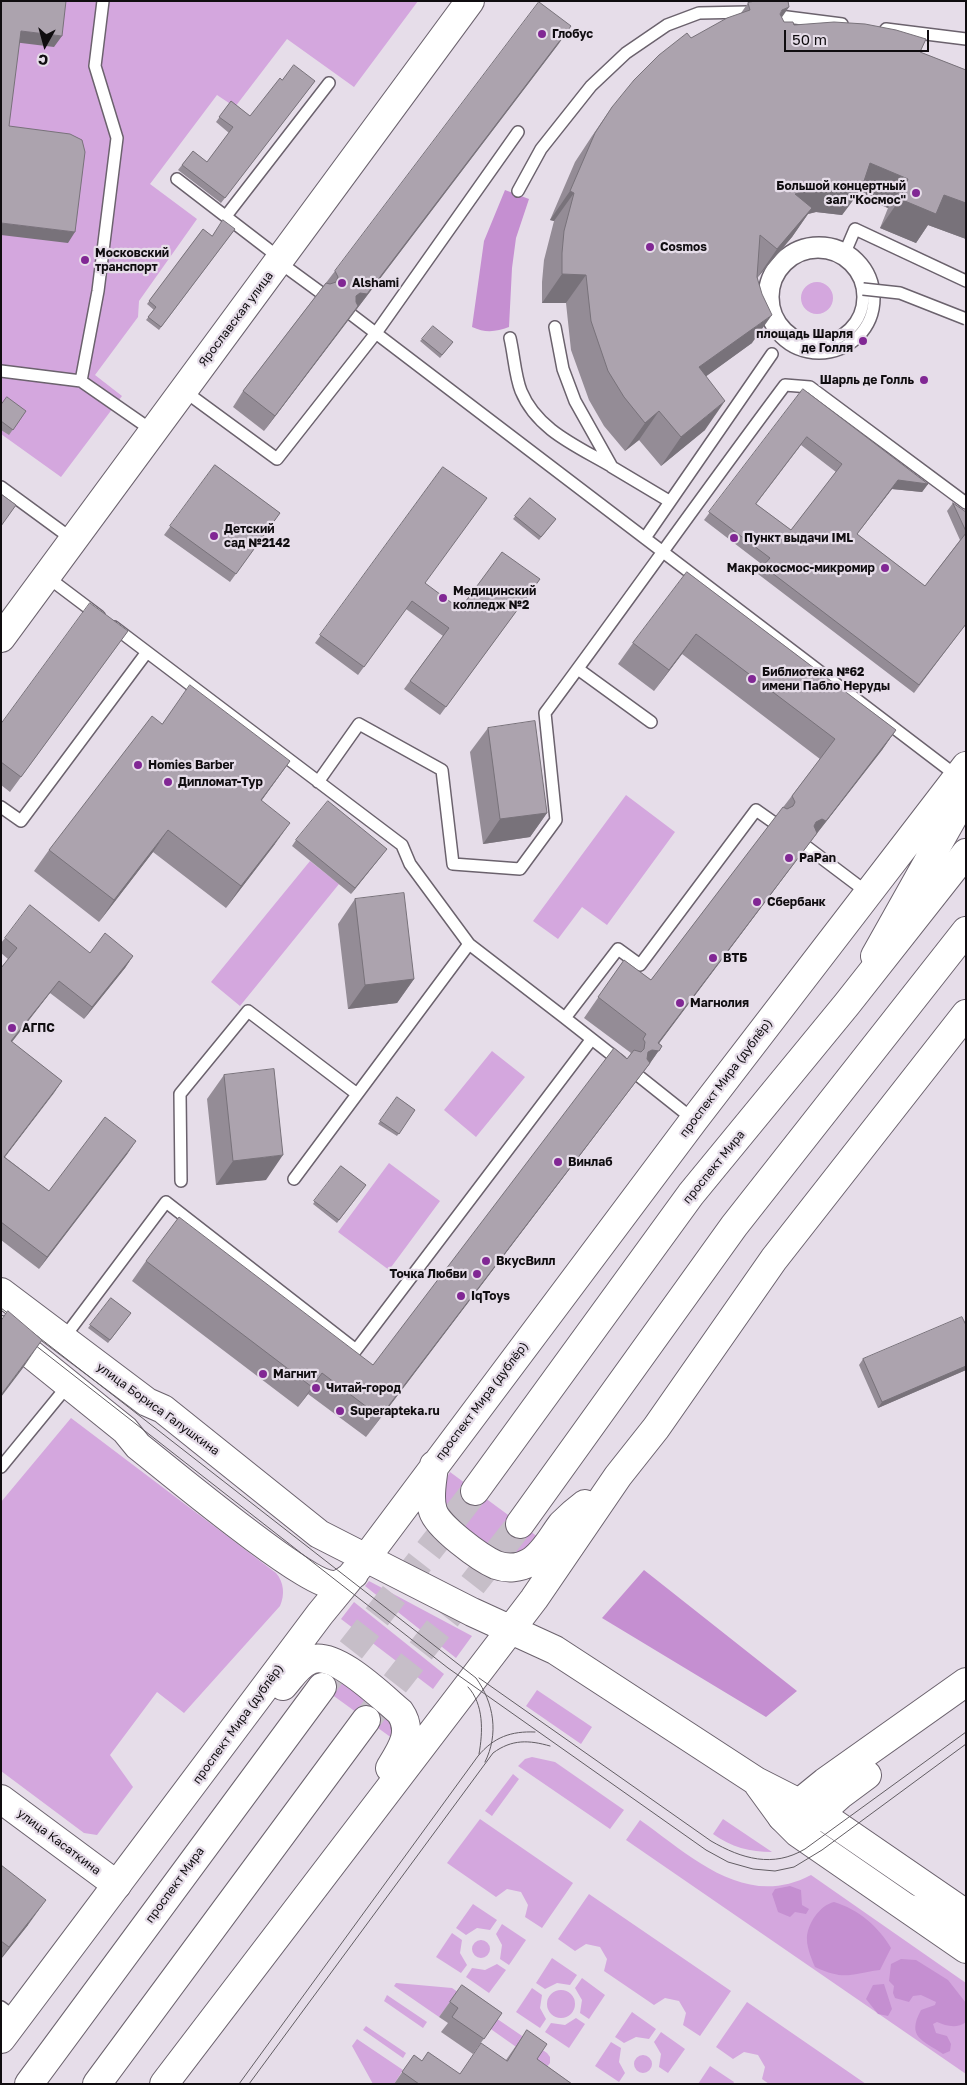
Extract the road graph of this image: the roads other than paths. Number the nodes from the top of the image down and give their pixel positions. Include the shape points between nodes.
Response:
1 (103, 1) edge
2 (470, 1) edge
3 (746, 7) edge
4 (873, 28) edge
5 (818, 32) edge
6 (966, 39) edge
7 (329, 82) dead end
8 (518, 132) dead end
9 (177, 179) dead end
10 (518, 191) dead end
11 (226, 216) junction
12 (846, 250) junction
13 (280, 260) junction
14 (966, 280) edge
15 (862, 289) junction
16 (320, 292) edge
17 (352, 315) edge
18 (966, 319) edge
19 (555, 327) dead end
20 (376, 333) junction
21 (510, 338) dead end
22 (772, 354) dead end
23 (1, 371) edge
24 (81, 381) junction
25 (183, 390) junction
26 (153, 431) junction
27 (612, 467) junction
28 (1, 487) edge
29 (669, 501) junction
30 (966, 503) edge
31 (645, 538) junction
32 (72, 539) junction
33 (664, 552) junction
34 (46, 576) junction
35 (1, 638) edge
36 (147, 652) junction
37 (578, 669) junction
38 (651, 722) dead end
39 (963, 779) edge
40 (318, 782) junction
41 (1, 807) edge
42 (773, 822) edge
43 (807, 847) edge
44 (966, 853) edge
45 (868, 894) junction
46 (966, 931) edge
47 (469, 944) junction
48 (966, 952) edge
49 (847, 1004) junction
50 (966, 1014) edge
51 (565, 1018) junction
52 (887, 1031) junction
53 (591, 1040) junction
54 (624, 1065) edge
55 (640, 1077) edge
56 (357, 1094) junction
57 (694, 1120) junction
58 (294, 1179) dead end
59 (181, 1181) dead end
60 (1, 1292) edge
61 (1, 1330) edge
62 (63, 1339) junction
63 (43, 1363) junction
64 (69, 1384) junction
65 (434, 1465) junction
66 (1, 1467) edge
67 (618, 1476) junction
68 (474, 1491) tunnel mouth
69 (520, 1524) tunnel mouth
70 (296, 1565) junction
71 (366, 1568) junction
72 (320, 1614) junction
73 (510, 1629) junction
74 (966, 1682) edge
75 (322, 1687) tunnel mouth
76 (966, 1705) edge
77 (366, 1720) tunnel mouth
78 (238, 1725) junction
79 (1, 1799) edge
80 (800, 1816) junction
81 (367, 1820) junction
82 (117, 1885) junction
83 (893, 1898) junction
84 (966, 1914) edge
85 (966, 1932) edge
86 (966, 1949) edge
87 (6, 2022) edge
88 (29, 2084) edge
89 (97, 2084) edge
90 (164, 2084) edge

1 - 24 lane via 95,66 118,138 98,291
2 - 13 main road, Ярославская улица
3 - 5 lane via 849,25
3 - 10 lane via 699,13 667,25 626,54 590,86 566,116 541,150
4 - 6 lane
7 - 11 lane
8 - 20 lane
9 - 11 lane
11 - 13 lane
12 - 12 lane via 833,245 807,244 794,249 774,266 764,291 766,310 774,329 793,346 812,352 832,351 855,339 870,318 873,305 871,279 865,267
12 - 14 lane via 855,229
13 - 16 lane
13 - 25 main road, Ярославская улица
15 - 15 lane via 854,270 844,260 830,253 810,252 783,268 774,286 776,316 789,332 807,341 827,341 853,326 862,308
15 - 18 lane, bridge via 900,293
17 - 20 lane
19 - 27 lane via 563,369 575,401
20 - 25 lane via 277,459
20 - 31 lane
21 - 27 lane via 521,390 534,415 554,433
22 - 29 lane
23 - 24 lane
24 - 26 lane
25 - 26 main road, Ярославская улица
26 - 32 main road, Ярославская улица
27 - 29 lane
28 - 32 lane
29 - 31 lane
30 - 33 lane via 810,387 785,385
31 - 33 lane
32 - 34 main road, Ярославская улица
33 - 37 lane
33 - 39 lane
34 - 35 main road, Ярославская улица
34 - 36 lane
36 - 40 lane
36 - 41 lane via 21,822
37 - 38 lane
37 - 40 lane via 546,713 556,820 520,869 454,864 442,770 359,724
39 - 45 main road, проспект Мира (дублёр)
39 - 49 main road
40 - 47 lane via 402,845 410,864
42 - 51 lane via 756,810 640,965 618,949
43 - 45 lane
44 - 49 main road, проспект Мира
45 - 57 main road, проспект Мира (дублёр)
46 - 52 main road
47 - 51 lane
47 - 56 lane
48 - 52 main road
49 - 68 main road, проспект Мира via 691,1194
50 - 67 main road via 774,1259 656,1428
51 - 53 lane
52 - 69 main road via 734,1226
53 - 54 lane
53 - 62 lane via 356,1350 170,1197
55 - 57 lane
56 - 58 lane
56 - 59 lane via 248,1011 180,1094
57 - 65 main road, проспект Мира (дублёр)
60 - 62 main road, улица Бориса Галушкина
61 - 63 main road
62 - 63 street
62 - 71 main road, улица Бориса Галушкина via 147,1402 163,1409
63 - 64 main road
64 - 66 lane
64 - 70 main road via 125,1430 145,1451 252,1536
65 - 67 main road via 431,1500 439,1521 489,1561 506,1567 523,1565 537,1556 575,1511
65 - 71 main road, проспект Мира (дублёр)
67 - 73 main road
70 - 71 main road via 312,1578 334,1585
70 - 72 main road via 320,1589
71 - 72 main road, проспект Мира (дублёр)
71 - 73 main road, улица Бориса Галушкина
72 - 78 main road, проспект Мира (дублёр)
73 - 80 main road, улица Бориса Галушкина via 555,1650 756,1781
73 - 81 main road
74 - 80 main road
75 - 88 main road, проспект Мира
76 - 80 main road via 840,1795
77 - 89 main road
78 - 81 main road via 273,1696 307,1661 322,1658 342,1666 406,1720 405,1743
78 - 82 main road, проспект Мира (дублёр)
79 - 82 main road, улица Касаткина
80 - 83 main road
80 - 84 main road
81 - 90 main road
82 - 87 main road, проспект Мира (дублёр)
83 - 85 street via 907,1905 936,1911
83 - 86 main road

